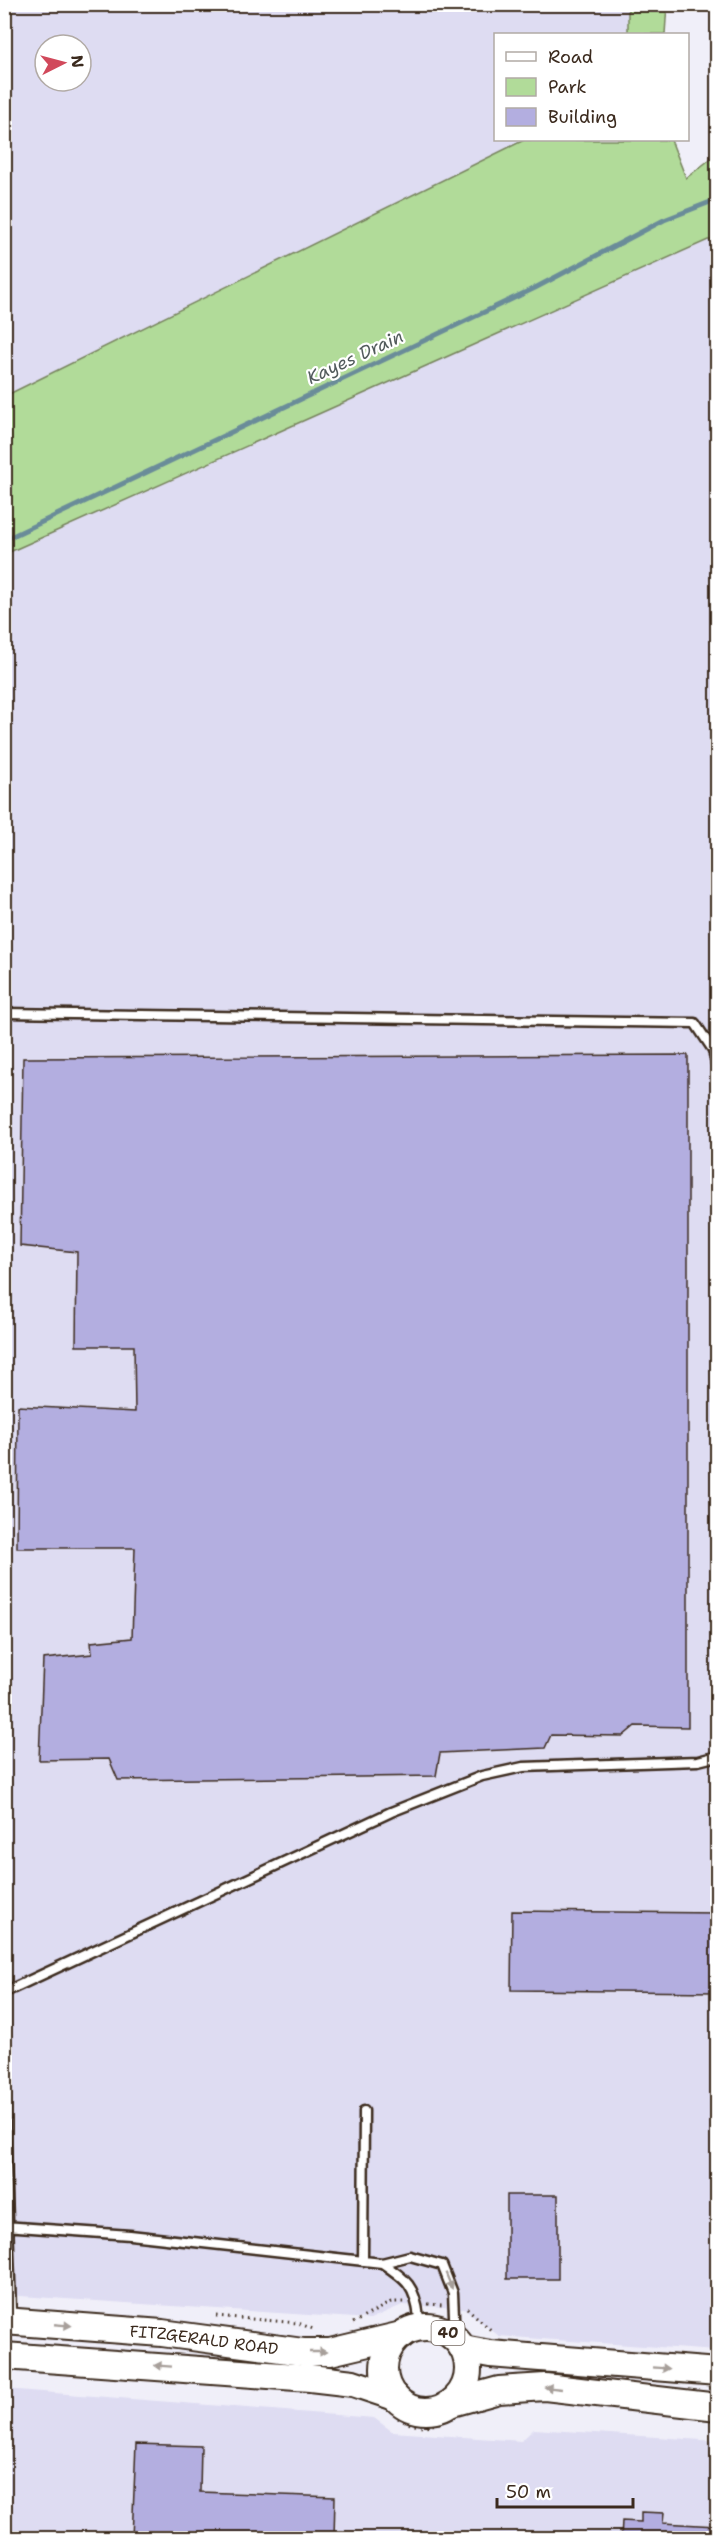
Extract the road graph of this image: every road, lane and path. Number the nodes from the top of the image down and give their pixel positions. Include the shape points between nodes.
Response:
1 (4, 1012) edge
2 (717, 1072) edge
3 (717, 1756) edge
4 (4, 1923) edge
5 (5, 1992) edge
6 (364, 2111) dead end
7 (6, 2226) edge
8 (363, 2260) junction
9 (382, 2263) junction
10 (6, 2321) edge
11 (405, 2333) junction
12 (459, 2344) junction
13 (4, 2356) edge
14 (717, 2372) edge
15 (395, 2397) junction
16 (452, 2403) junction
17 (717, 2407) edge

1 - 2 lane via 695,1023 713,1050
3 - 5 lane via 698,1761 523,1767 482,1776 391,1812
4 - 5 lane
5 - 7 lane
6 - 8 lane
7 - 8 lane
7 - 10 lane via 11,2310
8 - 9 lane
9 - 11 lane via 402,2277 417,2297 419,2317
9 -> 12 lane via 410,2256 442,2265 453,2293
10 -> 11 main road, FITZGERALD ROAD / 40 via 162,2333 303,2352 330,2352
11 - 12 main road, 40 via 432,2327 444,2331
11 - 15 main road via 392,2344 386,2357 387,2385
12 -> 14 main road, 40 via 500,2355
12 - 16 main road, 40 via 468,2372
15 -> 13 main road, FITZGERALD ROAD via 354,2383 310,2378
15 - 16 main road via 422,2411
17 -> 16 main road via 545,2387 499,2390

